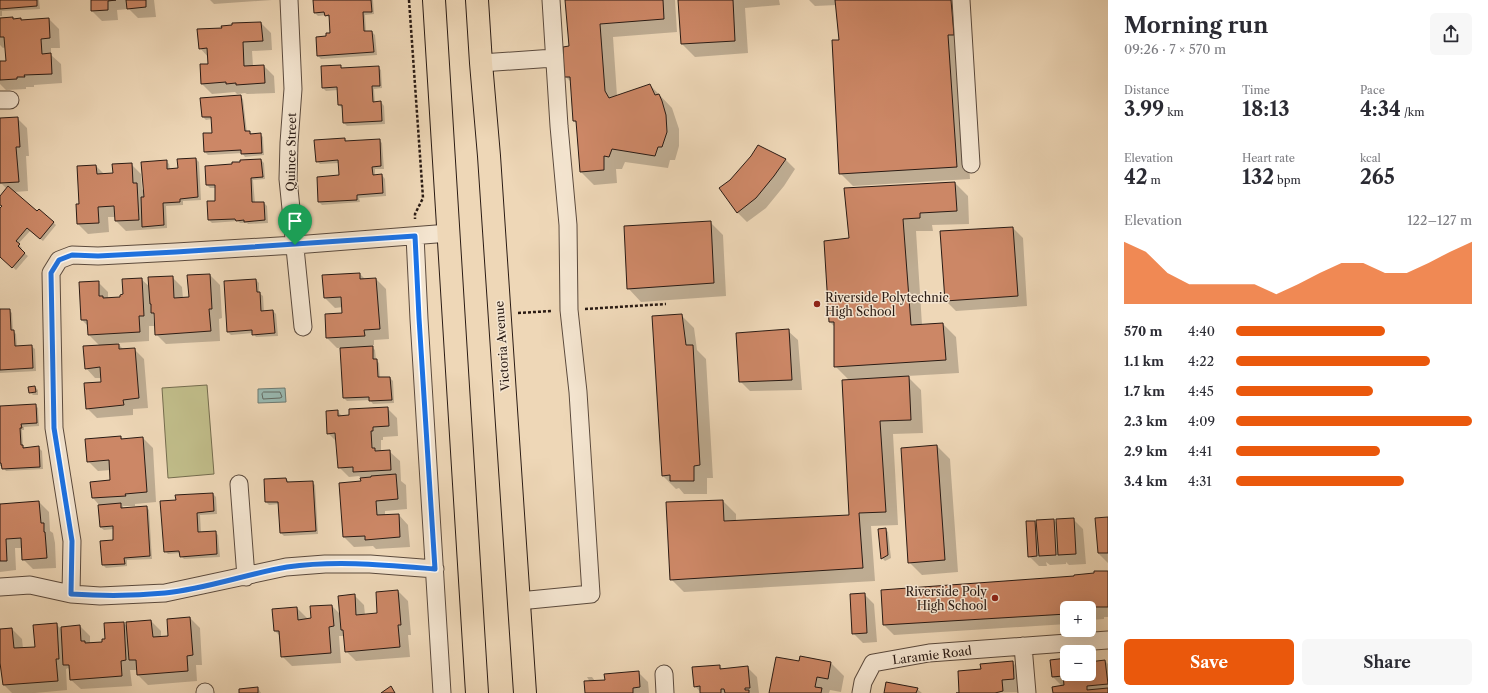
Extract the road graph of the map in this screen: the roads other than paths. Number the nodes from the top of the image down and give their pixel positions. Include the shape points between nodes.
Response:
1 (289, 0) edge
2 (434, 0) edge
3 (477, 0) edge
4 (551, 0) edge
5 (961, 0) edge
6 (554, 58) junction
7 (481, 63) junction
8 (971, 164) dead end
9 (449, 233) junction
10 (415, 236) junction
11 (295, 245) junction
12 (304, 327) dead end
13 (239, 484) dead end
14 (435, 569) junction
15 (246, 576) junction
16 (0, 587) edge
17 (71, 594) junction
18 (519, 601) junction
19 (1108, 640) edge
20 (1023, 646) junction
21 (664, 674) dead end
22 (442, 693) edge
23 (477, 693) edge
24 (525, 693) edge
25 (666, 693) edge
26 (860, 693) edge
27 (1027, 693) edge

1 - 11 street, Quince Street via 293,89 288,179
2 - 9 main road
3 - 7 main road, Victoria Avenue
4 - 6 street
5 - 8 street
6 - 7 street
6 - 18 street via 568,225 569,310 578,392 591,594
7 - 18 main road, Victoria Avenue
9 - 10 street
9 - 23 main road
10 - 11 street
10 - 14 street
11 - 12 street, Quince Street
11 - 17 street via 72,255 59,260 51,273 54,428 72,541
13 - 15 street
14 - 15 street via 370,564 325,564 286,567
14 - 22 street
15 - 17 street via 166,593 100,596
16 - 17 street via 30,585
18 - 24 main road, Victoria Avenue
19 - 20 street, Laramie Road
20 - 26 street, Laramie Road via 929,653 873,663
20 - 27 street
21 - 25 street

